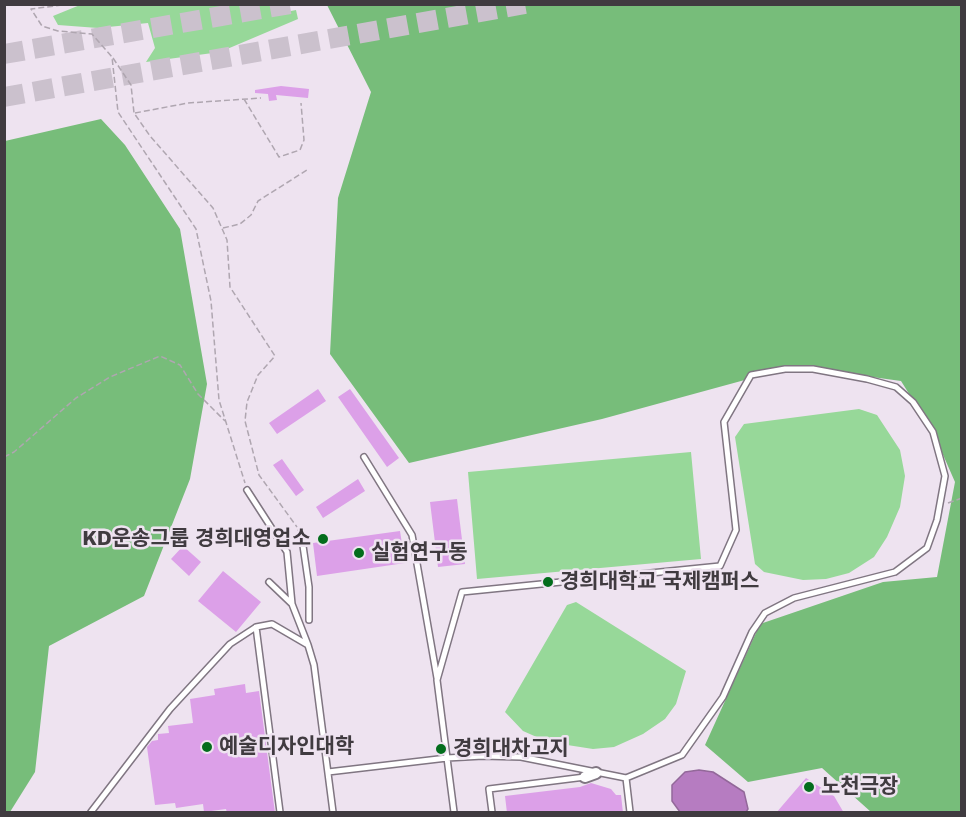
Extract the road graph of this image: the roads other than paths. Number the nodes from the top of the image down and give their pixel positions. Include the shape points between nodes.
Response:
1 (364, 457) dead end
2 (247, 490) road end
3 (301, 532) road end
4 (268, 582) dead end
5 (292, 604) junction
6 (309, 620) dead end
7 (256, 627) junction
8 (308, 645) junction
9 (437, 680) junction
10 (447, 758) junction
11 (328, 772) junction
12 (596, 773) junction
13 (585, 777) joint
14 (626, 778) junction
15 (91, 813) edge
16 (280, 813) edge
17 (333, 813) edge
18 (454, 813) edge
19 (492, 813) edge
20 (630, 813) edge

1 - 9 lane via 412,535
2 - 5 lane via 287,552
3 - 6 lane
4 - 5 lane
5 - 8 lane
7 - 8 lane via 272,624
7 - 15 lane via 230,644 170,709
7 - 16 lane
8 - 11 lane
9 - 10 lane
9 - 14 lane via 462,592 720,566 736,530 723,422 751,375 813,369 896,387 913,402 933,432 945,476 927,548 895,572 794,598 765,613 752,632 723,697 682,755
10 - 11 lane
10 - 12 lane via 521,757
10 - 18 lane
11 - 17 lane
12 - 13 street
12 - 14 lane
13 - 19 lane via 489,789
14 - 20 lane

